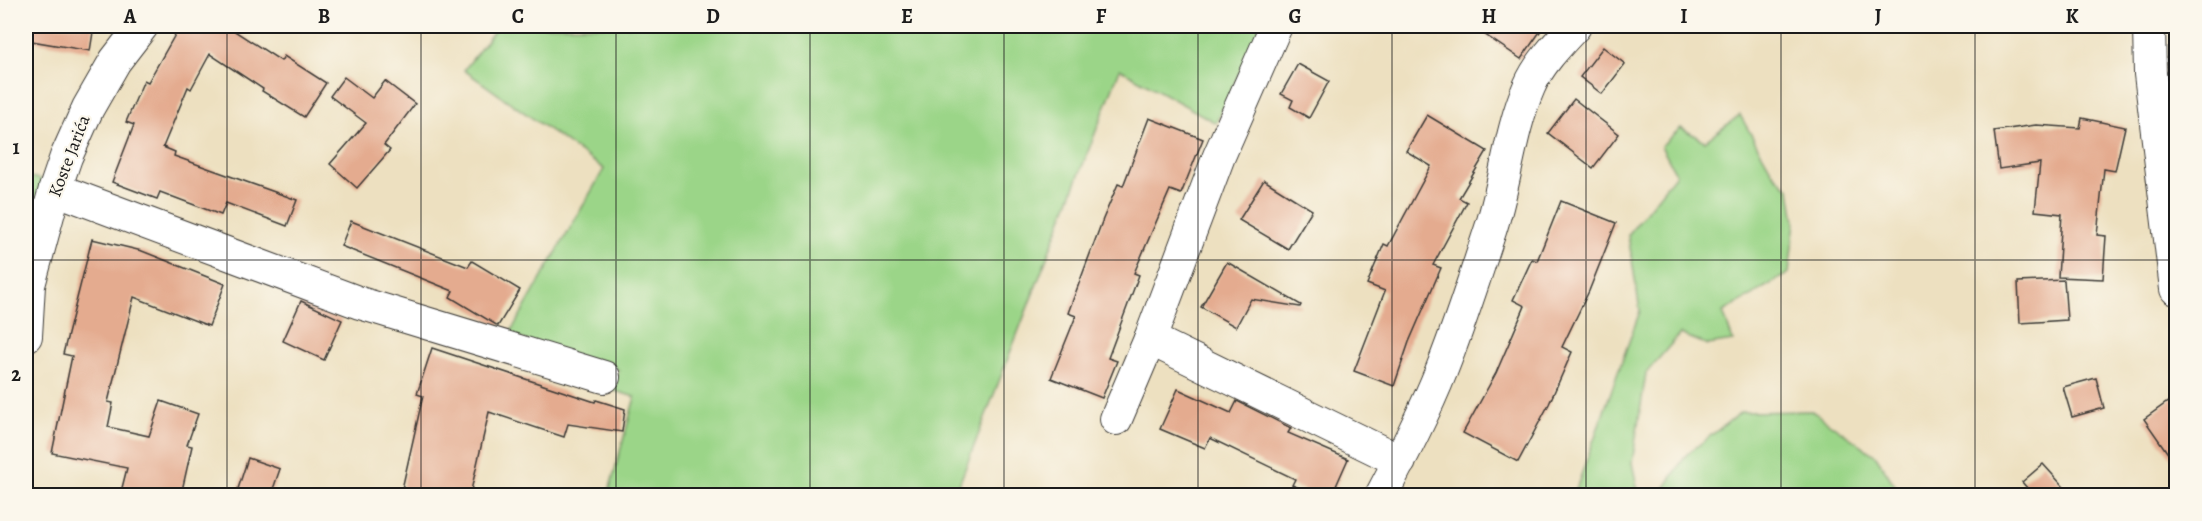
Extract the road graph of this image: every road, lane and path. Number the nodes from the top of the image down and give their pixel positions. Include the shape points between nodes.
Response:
1 (142, 26) edge
2 (1276, 26) edge
3 (1575, 26) edge
4 (2149, 26) edge
5 (55, 189) junction
6 (2176, 289) edge
7 (26, 336) edge
8 (1150, 339) junction
9 (604, 377) dead end
10 (1116, 418) dead end
11 (1400, 461) junction
12 (1381, 495) edge

1 - 5 street, Koste Jarića via 115,61 88,108
2 - 8 street via 1219,156
3 - 11 street via 1529,85 1514,128 1491,229 1442,369
4 - 6 street via 2150,74
5 - 7 street, Koste Jarića via 30,285
5 - 9 street via 360,303
8 - 10 street
8 - 11 street
11 - 12 street

